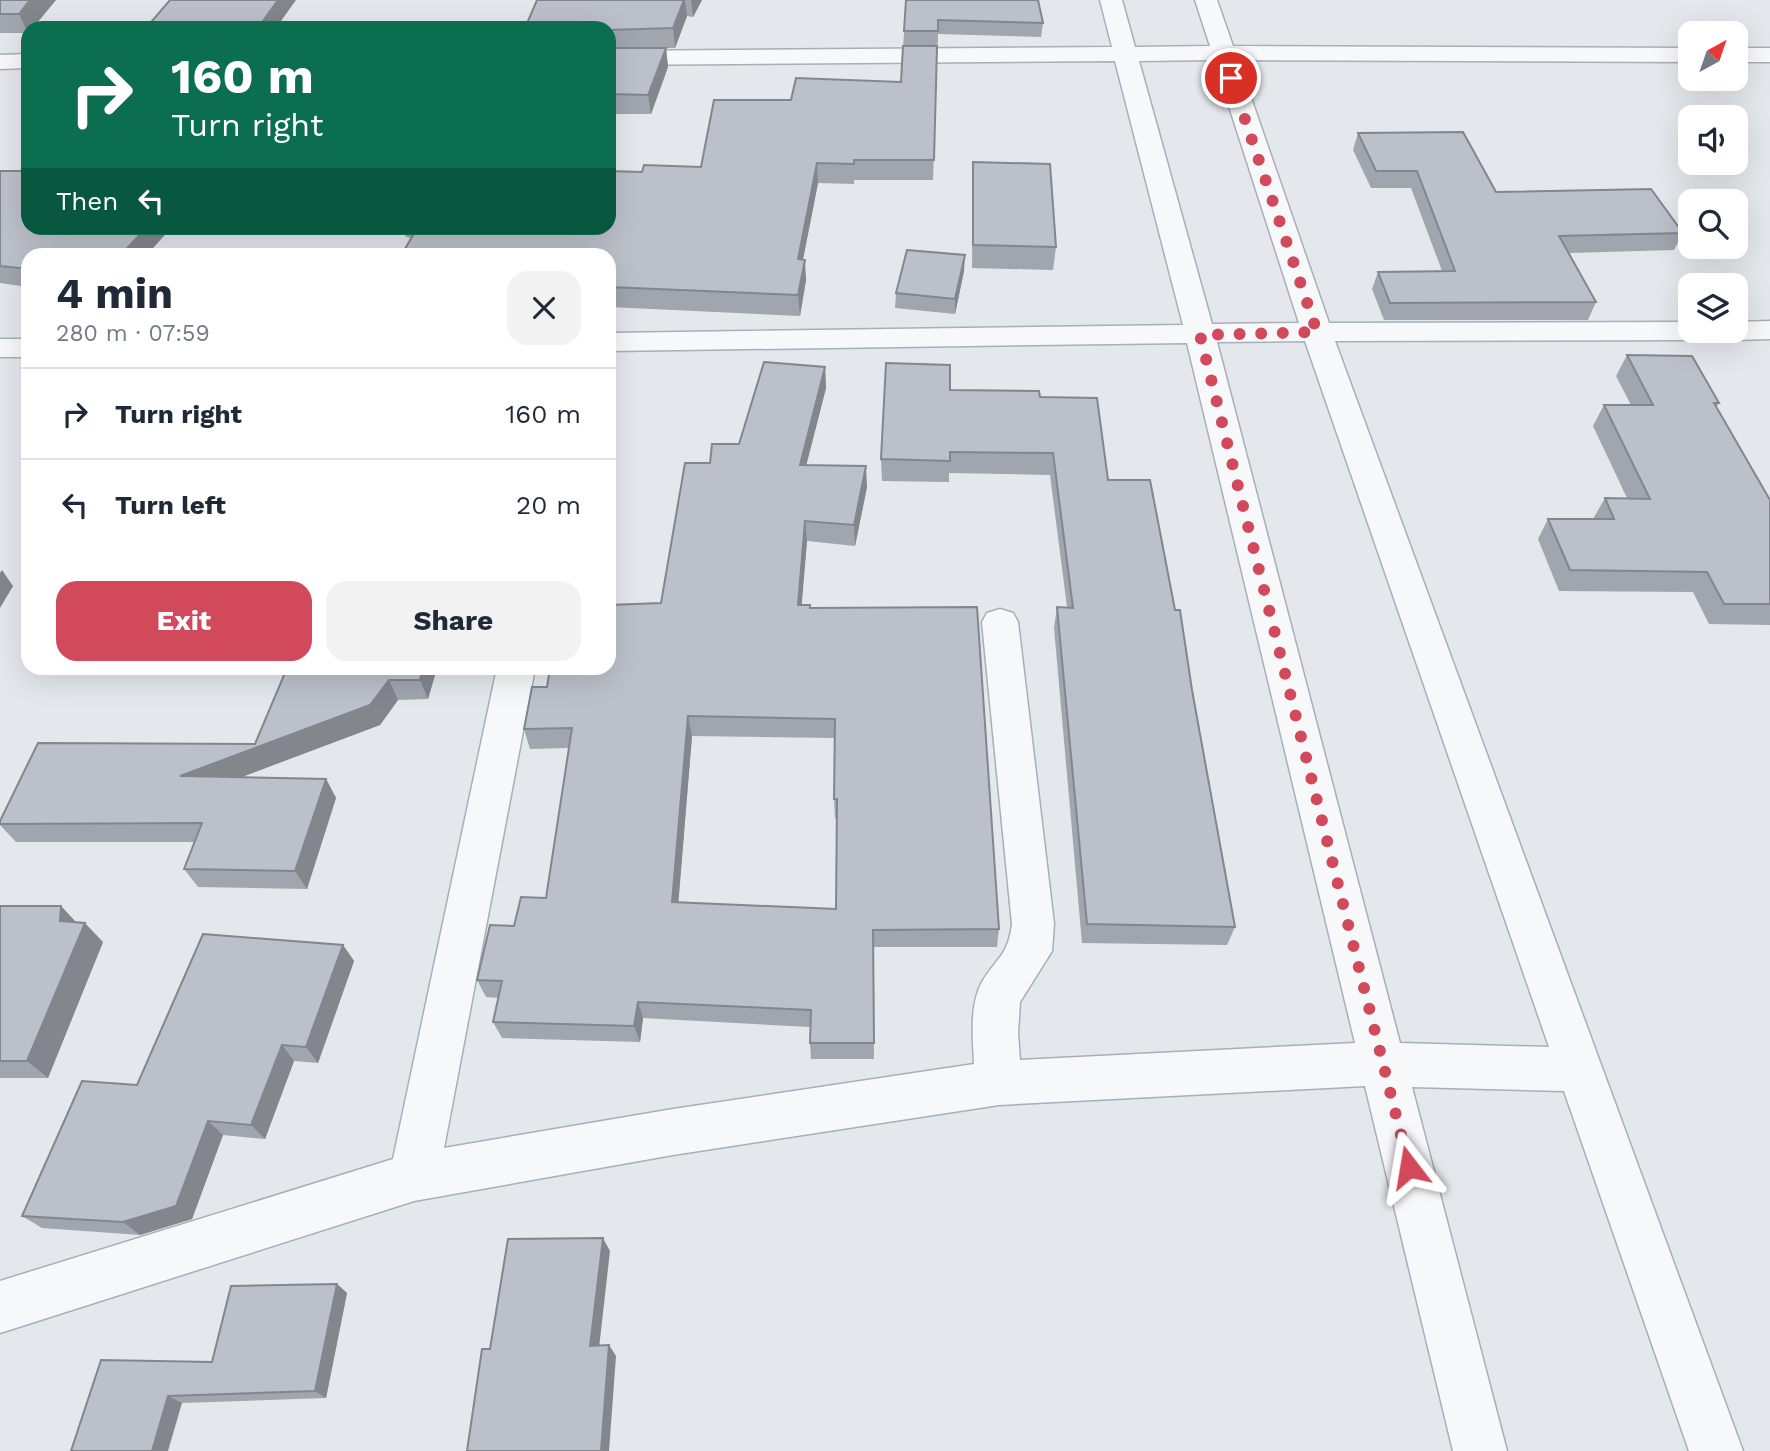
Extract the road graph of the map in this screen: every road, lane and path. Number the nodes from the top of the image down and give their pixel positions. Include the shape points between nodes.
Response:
1 (1111, 0) edge
2 (1206, 0) edge
3 (1222, 52) junction
4 (1126, 54) junction
5 (1678, 55) edge
6 (1748, 55) edge
7 (1770, 55) edge
8 (616, 58) edge
9 (21, 61) edge
10 (0, 62) edge
11 (1770, 330) edge
12 (1678, 331) edge
13 (1748, 331) edge
14 (1317, 332) junction
15 (1200, 335) junction
16 (616, 342) edge
17 (0, 348) edge
18 (21, 348) edge
19 (1000, 622) dead end
20 (515, 675) edge
21 (1383, 1064) junction
22 (1579, 1070) junction
23 (999, 1083) junction
24 (414, 1177) junction
25 (0, 1307) edge
26 (1480, 1451) edge
27 (1716, 1451) edge

1 - 4 street
2 - 3 street
3 - 4 street
3 - 5 street
3 - 14 street
4 - 8 street
4 - 15 street
6 - 7 street
9 - 10 street
11 - 13 street
12 - 14 street
14 - 15 street
14 - 22 street
15 - 16 street
15 - 21 street
17 - 18 street
19 - 23 street via 1033,924 1030,951 998,997
20 - 24 street
21 - 22 street
21 - 23 street
21 - 26 street
22 - 27 street
23 - 24 street
24 - 25 street

